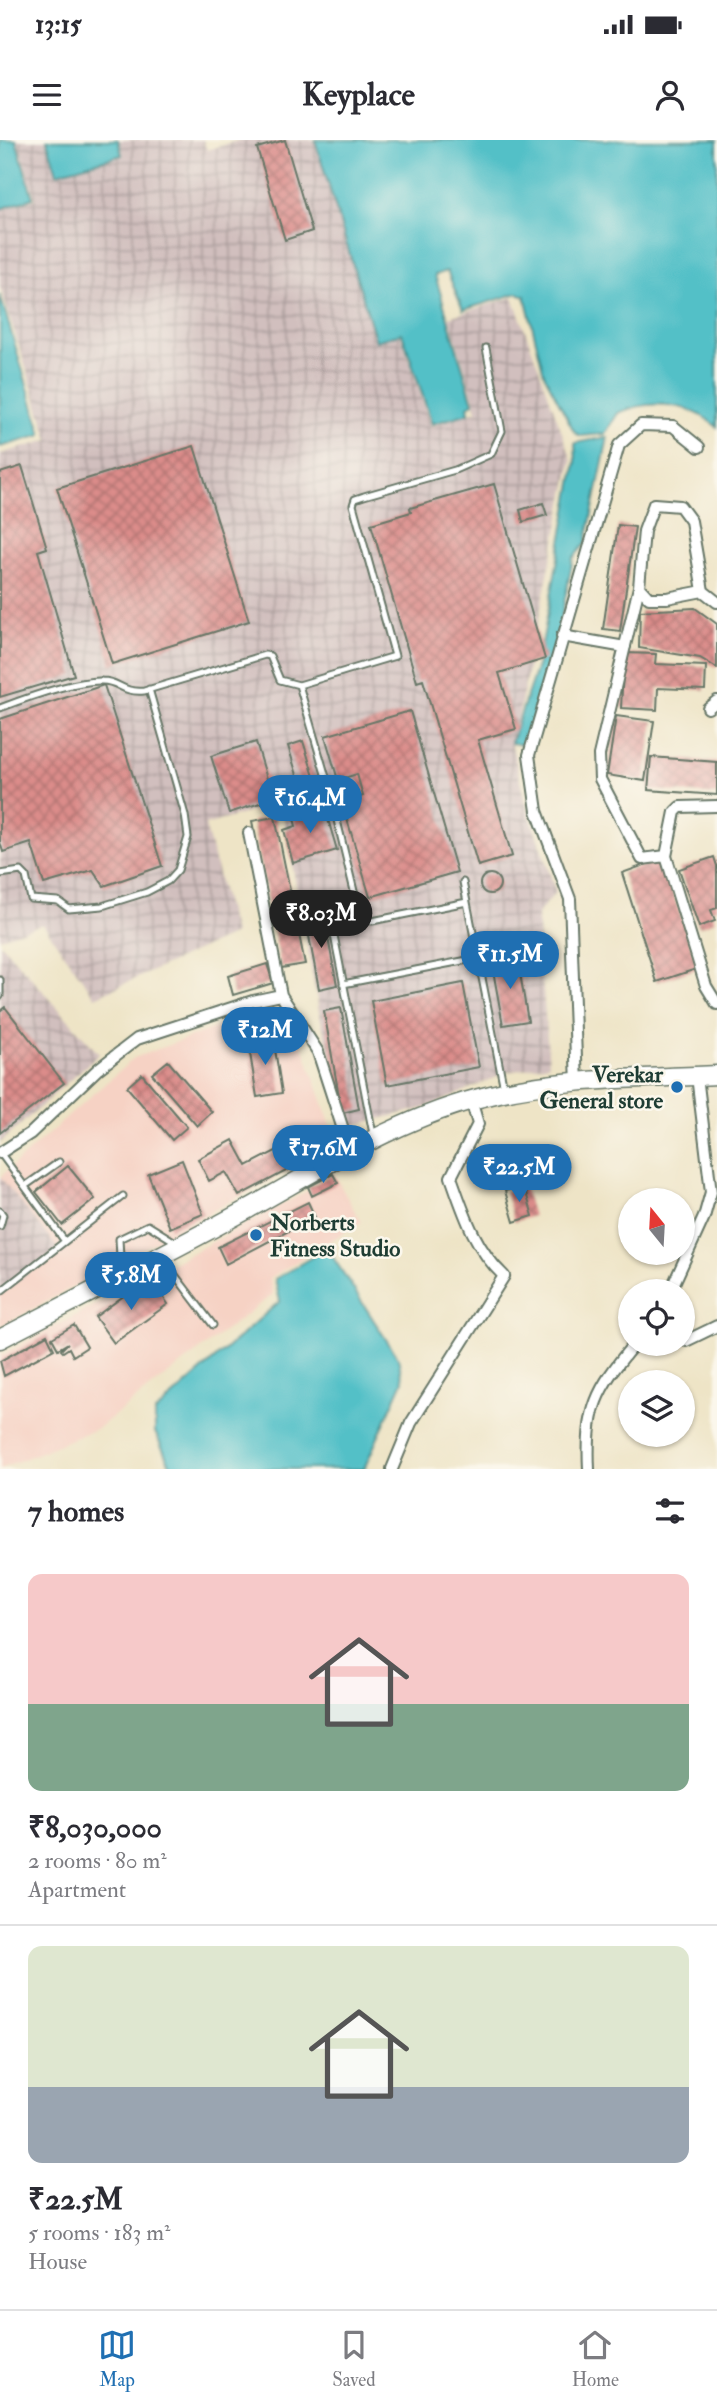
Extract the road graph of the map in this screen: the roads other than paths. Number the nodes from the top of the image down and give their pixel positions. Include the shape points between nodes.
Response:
1 (486, 348) dead end
2 (699, 447) dead end
3 (639, 587) junction
4 (703, 591) junction
5 (717, 602) edge
6 (562, 636) junction
7 (625, 647) junction
8 (299, 685) junction
9 (149, 689) junction
10 (0, 708) edge
11 (717, 806) edge
12 (249, 833) dead end
13 (666, 856) junction
14 (0, 874) edge
15 (463, 882) dead end
16 (467, 902) junction
17 (359, 912) junction
18 (478, 958) junction
19 (0, 979) edge
20 (343, 984) junction
21 (281, 995) junction
22 (0, 996) edge
23 (717, 1004) edge
24 (717, 1075) edge
25 (697, 1076) junction
26 (577, 1084) junction
27 (505, 1092) junction
28 (471, 1100) junction
29 (373, 1138) junction
30 (350, 1151) junction
31 (1, 1153) edge
32 (60, 1162) dead end
33 (25, 1186) junction
34 (714, 1193) edge
35 (124, 1196) dead end
36 (0, 1211) edge
37 (0, 1226) edge
38 (64, 1240) junction
39 (180, 1245) junction
40 (160, 1256) junction
41 (121, 1277) junction
42 (676, 1279) edge
43 (0, 1292) edge
44 (213, 1325) dead end
45 (717, 1326) edge
46 (695, 1337) edge
47 (0, 1339) edge
48 (624, 1356) edge
49 (392, 1469) edge
50 (589, 1469) edge

1 - 8 lane via 502,431 491,454 467,466 355,499 353,505 395,656
2 - 6 street via 673,426 642,425 619,445
3 - 4 street via 649,598
3 - 4 street via 644,531 654,504 666,503 680,506 691,521
3 - 7 street
4 - 5 street
6 - 7 street
6 - 26 street via 529,755 537,811 570,899
7 - 13 street via 599,755 600,779 642,859
8 - 9 lane via 280,680 265,654
8 - 17 lane
9 - 10 lane via 128,692 103,680
9 - 14 lane via 185,815 188,837 178,870 147,892 83,909 32,899 21,871
11 - 13 street via 680,807
12 - 21 street
13 - 23 street via 706,986
15 - 16 lane
16 - 17 lane via 372,921
16 - 18 lane
17 - 20 lane via 350,910 336,917 332,925
18 - 20 lane
18 - 27 lane
19 - 22 lane
20 - 29 lane
21 - 30 street via 318,1052
21 - 31 street via 137,1040 98,1069 31,1133
24 - 25 main road
25 - 26 main road
25 - 34 street
26 - 27 main road
27 - 28 main road
28 - 29 main road
28 - 49 street via 478,1124 451,1177 469,1227 488,1261 504,1276 411,1423
29 - 30 main road
30 - 39 main road
31 - 33 lane
32 - 33 lane
33 - 38 lane
34 - 42 street
35 - 38 lane
36 - 37 lane
38 - 43 lane
39 - 40 main road
39 - 41 lane via 148,1225 119,1238
40 - 41 main road
40 - 44 lane
41 - 47 main road
45 - 46 street
48 - 50 street via 589,1416

